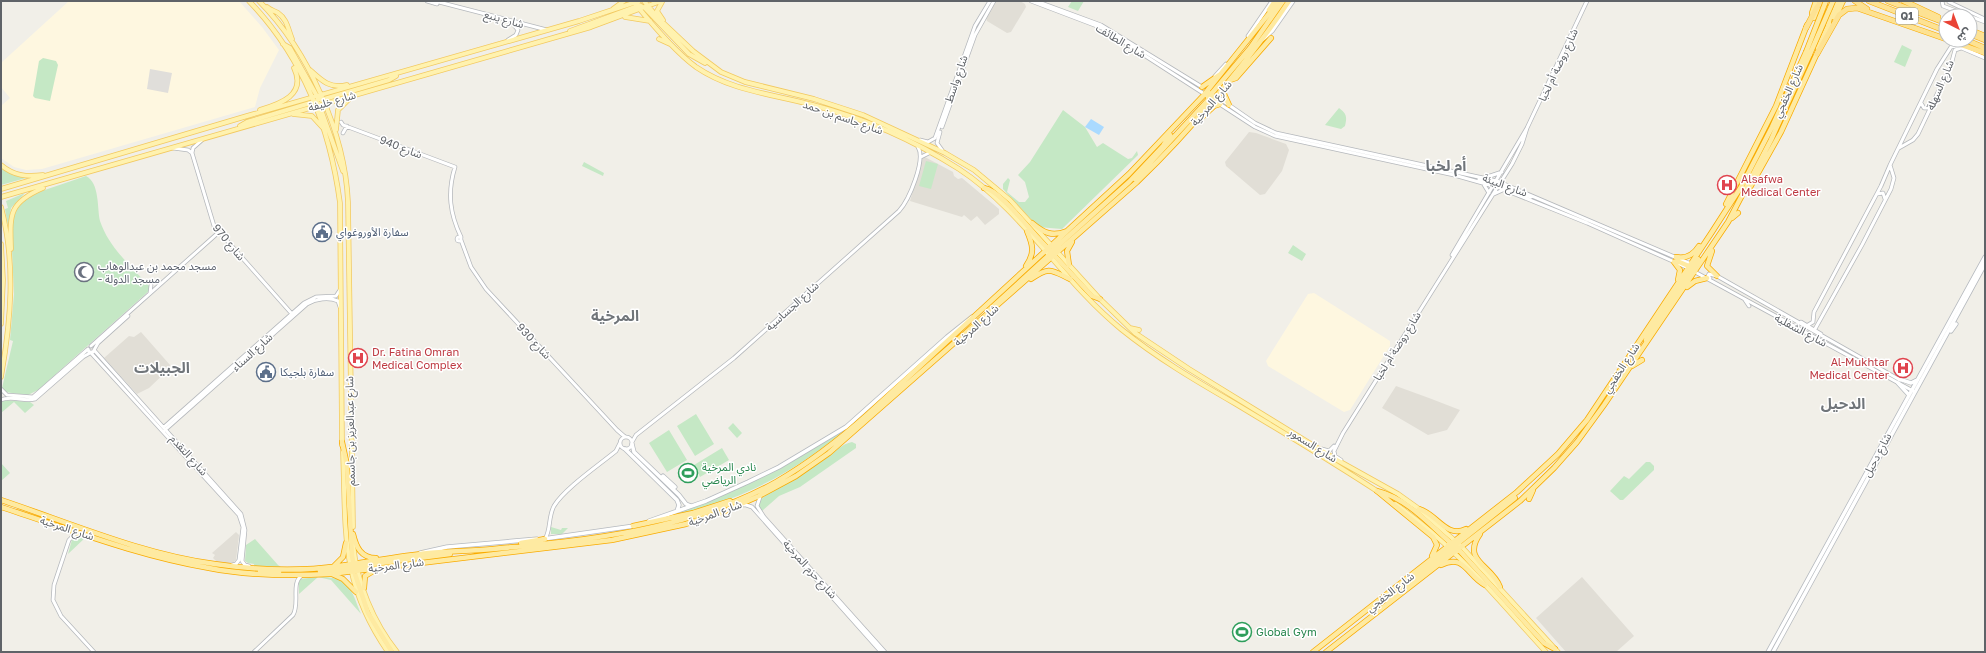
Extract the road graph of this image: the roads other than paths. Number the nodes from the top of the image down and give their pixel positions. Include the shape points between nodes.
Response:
1 (427, 1) edge
2 (435, 1) edge
3 (624, 1) edge
4 (662, 1) edge
5 (990, 1) edge
6 (994, 1) edge
7 (1031, 1) edge
8 (1036, 1) edge
9 (1273, 1) edge
10 (1279, 1) edge
11 (1283, 1) edge
12 (1289, 1) edge
13 (1293, 1) edge
14 (1587, 1) edge
15 (1813, 1) edge
16 (1816, 1) edge
17 (1822, 1) edge
18 (1826, 1) edge
19 (1833, 1) edge
20 (1838, 1) edge
21 (1843, 1) edge
22 (1856, 1) edge
23 (1869, 1) edge
24 (1888, 1) edge
25 (1904, 1) edge
26 (1942, 1) edge
27 (1949, 1) edge
28 (260, 2) edge
29 (249, 3) edge
30 (641, 4) edge
31 (1946, 7) junction
32 (473, 12) junction
33 (606, 13) junction
34 (1812, 13) junction
35 (1938, 16) edge
36 (621, 17) junction
37 (1885, 17) junction
38 (1985, 19) edge
39 (505, 20) junction
40 (1938, 20) edge
41 (650, 21) junction
42 (1985, 22) edge
43 (666, 25) junction
44 (1828, 26) junction
45 (1806, 28) junction
46 (1938, 28) edge
47 (549, 30) junction
48 (563, 34) junction
49 (1254, 35) junction
50 (1938, 37) edge
51 (1271, 38) dead end
52 (659, 40) dead end
53 (1262, 40) junction
54 (504, 42) junction
55 (282, 43) junction
56 (292, 43) junction
57 (675, 47) junction
58 (1250, 48) junction
59 (1799, 48) junction
60 (1951, 48) edge
61 (1957, 48) edge
62 (1963, 48) edge
63 (1970, 48) edge
64 (1808, 53) junction
65 (1985, 53) edge
66 (1817, 54) junction
67 (1985, 58) edge
68 (293, 61) junction
69 (709, 64) junction
70 (1939, 66) junction
71 (309, 70) junction
72 (1944, 70) junction
73 (1225, 71) junction
74 (400, 73) junction
75 (430, 77) dead end
76 (405, 80) junction
77 (1230, 80) junction
78 (1208, 84) junction
79 (1226, 85) junction
80 (1202, 87) junction
81 (1211, 95) junction
82 (353, 96) junction
83 (318, 101) junction
84 (1921, 102) junction
85 (1220, 104) junction
86 (1229, 105) junction
87 (1930, 108) junction
88 (287, 114) junction
89 (247, 116) junction
90 (1768, 116) dead end
91 (341, 122) dead end
92 (347, 126) junction
93 (1767, 126) junction
94 (1527, 128) junction
95 (1173, 129) junction
96 (1188, 129) junction
97 (230, 131) junction
98 (343, 132) dead end
99 (336, 133) junction
100 (327, 137) junction
101 (914, 138) junction
102 (202, 140) junction
103 (195, 146) junction
104 (918, 147) junction
105 (173, 148) junction
106 (185, 149) junction
107 (1898, 149) junction
108 (192, 153) junction
109 (929, 153) junction
110 (945, 153) junction
111 (921, 157) junction
112 (1, 165) edge
113 (1890, 165) junction
114 (455, 168) joint
115 (1504, 170) junction
116 (345, 172) junction
117 (55, 173) junction
118 (1449, 175) junction
119 (1504, 176) junction
120 (1483, 177) junction
121 (57, 182) junction
122 (1482, 182) junction
123 (1497, 184) junction
124 (1509, 185) junction
125 (1881, 186) junction
126 (1741, 187) junction
127 (984, 188) junction
128 (1, 189) edge
129 (1505, 189) junction
130 (1126, 191) junction
131 (1889, 192) junction
132 (1489, 193) junction
133 (1877, 194) junction
134 (3, 196) edge
135 (1492, 197) junction
136 (1740, 199) junction
137 (1885, 200) junction
138 (1545, 201) junction
139 (1, 207) edge
140 (1724, 213) junction
141 (1738, 213) dead end
142 (1728, 222) junction
143 (1032, 223) junction
144 (348, 229) junction
145 (1070, 229) junction
146 (1027, 231) junction
147 (220, 232) junction
148 (1079, 233) junction
149 (352, 239) dead end
150 (1716, 240) junction
151 (1706, 242) junction
152 (1, 244) edge
153 (1051, 252) junction
154 (1985, 256) edge
155 (1450, 260) junction
156 (1675, 260) junction
157 (10, 262) junction
158 (1985, 264) edge
159 (1069, 265) junction
160 (1693, 268) junction
161 (1976, 268) dead end
162 (177, 270) junction
163 (1020, 274) junction
164 (352, 275) dead end
165 (1717, 276) junction
166 (1707, 278) junction
167 (1070, 279) junction
168 (341, 284) junction
169 (160, 285) junction
170 (348, 285) junction
171 (1021, 285) junction
172 (1676, 285) junction
173 (1723, 286) junction
174 (1682, 290) junction
175 (149, 294) junction
176 (328, 297) junction
177 (1744, 298) junction
178 (1100, 299) junction
179 (1674, 303) junction
180 (1749, 306) dead end
181 (1675, 311) dead end
182 (293, 314) junction
183 (341, 314) junction
184 (987, 314) junction
185 (975, 316) junction
186 (1790, 317) junction
187 (1814, 320) junction
188 (1820, 320) junction
189 (1, 324) edge
190 (348, 324) junction
191 (1806, 324) junction
192 (1956, 324) dead end
193 (1129, 328) junction
194 (352, 329) dead end
195 (1139, 330) dead end
196 (1816, 330) junction
197 (1946, 336) junction
198 (1830, 340) junction
199 (1935, 342) dead end
200 (939, 344) junction
201 (1644, 346) junction
202 (89, 347) junction
203 (1934, 350) junction
204 (93, 351) junction
205 (935, 352) junction
206 (1642, 360) dead end
207 (1877, 364) dead end
208 (1630, 367) junction
209 (1886, 372) junction
210 (1, 377) edge
211 (1918, 379) junction
212 (350, 380) junction
213 (1894, 380) junction
214 (1887, 381) dead end
215 (1899, 381) junction
216 (353, 388) dead end
217 (1, 389) edge
218 (1914, 389) junction
219 (1909, 395) junction
220 (1, 400) edge
221 (1905, 403) junction
222 (1900, 408) dead end
223 (1895, 420) junction
224 (164, 429) junction
225 (617, 430) junction
226 (1343, 433) junction
227 (1886, 433) dead end
228 (636, 435) junction
229 (627, 437) junction
230 (342, 442) junction
231 (620, 442) junction
232 (632, 443) junction
233 (1316, 447) junction
234 (624, 449) junction
235 (616, 451) junction
236 (1871, 460) dead end
237 (1342, 463) junction
238 (1870, 467) junction
239 (1537, 476) junction
240 (777, 486) junction
241 (1533, 490) junction
242 (1377, 491) junction
243 (1529, 499) dead end
244 (1, 500) edge
245 (1506, 501) junction
246 (738, 503) junction
247 (1, 504) edge
248 (757, 504) junction
249 (690, 506) junction
250 (1, 507) edge
251 (752, 508) junction
252 (1419, 509) junction
253 (677, 511) junction
254 (1842, 513) dead end
255 (1847, 516) junction
256 (1842, 518) junction
257 (74, 525) junction
258 (633, 526) junction
259 (63, 527) junction
260 (1845, 527) dead end
261 (1483, 530) junction
262 (78, 532) junction
263 (548, 533) junction
264 (353, 534) junction
265 (556, 537) junction
266 (545, 539) junction
267 (69, 540) junction
268 (346, 542) junction
269 (1455, 546) junction
270 (496, 548) junction
271 (462, 551) junction
272 (415, 555) junction
273 (384, 558) junction
274 (230, 566) junction
275 (382, 566) junction
276 (1423, 566) junction
277 (332, 567) junction
278 (354, 567) junction
279 (255, 568) junction
280 (1434, 568) junction
281 (238, 572) junction
282 (330, 574) junction
283 (291, 576) junction
284 (301, 576) junction
285 (297, 584) junction
286 (1485, 585) junction
287 (1500, 587) junction
288 (364, 588) junction
289 (356, 592) junction
290 (1377, 611) junction
291 (1789, 614) junction
292 (1369, 617) junction
293 (1368, 623) dead end
294 (1781, 623) dead end
295 (1769, 644) dead end
296 (1556, 650) edge
297 (94, 652) edge
298 (254, 652) edge
299 (388, 652) edge
300 (392, 652) edge
301 (397, 652) edge
302 (881, 652) edge
303 (884, 652) edge
304 (1313, 652) edge
305 (1326, 652) edge
306 (1546, 652) edge
307 (1767, 652) edge
308 (1773, 652) edge

1 - 32 street, شارع ينبع
2 - 32 street, شارع ينبع
3 - 33 main road
4 - 30 main road, شارع خليفة
4 - 43 main road via 657,11
5 - 101 street, شارع واسط via 973,31 935,138 928,142
6 - 110 street, شارع واسط via 978,27 937,140 938,146
7 - 81 street, شارع الطائف via 1104,29
8 - 80 street, شارع الطائف via 1101,25
9 - 49 highway
9 - 78 street, شارع المرخية via 1250,34
10 - 49 highway, شارع المرخية
11 - 58 highway
12 - 53 highway, شارع المرخية
13 - 53 main road, شارع المرخية via 1272,32
14 - 94 street, شارع روضة أم لخبا
15 - 34 highway
16 - 34 highway
17 - 45 highway
18 - 64 highway, شارع الخفجي, bridge
19 - 64 highway, شارع الخفجي, bridge
20 - 44 highway
21 - 66 highway
22 - 37 highway via 1862,7
23 - 46 highway, Q1
24 - 40 highway, Q1
25 - 35 highway
26 - 31 street via 1942,5
27 - 31 street
27 - 38 street
28 - 56 main road
28 - 56 main road via 284,19
29 - 55 main road
30 - 33 main road, شارع خليفة
30 - 36 main road, شارع خليفة
30 - 41 main road, شارع جاسم بن حمد
30 - 43 main road, شارع جاسم بن حمد
30 - 48 main road
30 - 69 main road via 689,54
31 - 42 street
32 - 39 street, شارع ينبع
33 - 47 main road, شارع خليفة
34 - 45 highway
36 - 41 main road
36 - 48 main road, شارع خليفة
37 - 50 highway
37 - 66 highway via 1854,8 1845,10 1837,18
39 - 47 street, شارع ينبع
39 - 54 street, شارع ينبع via 514,24 518,30 516,35
41 - 57 main road, شارع جاسم بن حمد
43 - 69 main road, شارع جاسم بن حمد
44 - 59 highway via 1830,11 1823,8 1814,16
44 - 66 highway
45 - 59 highway
47 - 54 main road, شارع خليفة
48 - 76 main road, شارع خليفة
49 - 73 highway, شارع المرخية
51 - 77 highway via 1236,78
52 - 57 main road
53 - 77 highway, شارع المرخية
54 - 74 main road, شارع خليفة
55 - 68 main road
55 - 83 main road via 290,48
56 - 71 main road
57 - 104 main road, شارع جاسم بن حمد via 696,66 734,86 835,112 877,127
58 - 79 highway via 1224,84
58 - 81 highway
59 - 93 highway
60 - 70 street, شارع السهلة
61 - 72 street, شارع السهلة via 1951,65
62 - 67 street
63 - 65 highway
64 - 126 highway, شارع الخفجي
64 - 136 highway, شارع الخفجي via 1787,107
66 - 136 highway via 1781,132 1757,177
68 - 83 main road
68 - 89 main road via 298,79 293,94 281,103
69 - 101 main road, شارع جاسم بن حمد via 732,78 834,104
70 - 72 street
70 - 84 street, شارع السهلة
71 - 74 main road via 324,83 336,86
71 - 83 main road
72 - 87 street, شارع السهلة
73 - 78 highway
73 - 81 highway, شارع المرخية
74 - 83 main road, شارع خليفة
75 - 76 main road
76 - 82 main road, شارع خليفة
77 - 79 highway, شارع المرخية
78 - 80 highway
79 - 81 highway, شارع المرخية
79 - 86 highway via 1224,94
80 - 81 street, شارع الطائف
81 - 85 street, شارع البيئة
81 - 86 street, شارع البيئة
81 - 95 highway, شارع المرخية
81 - 96 highway, شارع المرخية
81 - 130 highway
82 - 83 main road, شارع خليفة
82 - 99 main road via 338,110
83 - 88 main road, شارع خليفة
83 - 89 main road, شارع خليفة
83 - 97 main road via 247,122
83 - 99 main road, شارع عبدالعزيز بن جاسمم
83 - 100 main road, شارع عبدالعزيز بن جاسمم
83 - 116 main road via 339,163
84 - 87 street via 1925,109
84 - 107 street, شارع السهلة
85 - 96 highway
85 - 118 street, شارع البيئة via 1275,136
86 - 120 street, شارع البيئة via 1260,126 1290,137
87 - 107 street, شارع السهلة via 1915,138
88 - 97 main road, شارع خليفة
88 - 100 main road via 312,116 321,125
89 - 117 main road, شارع خليفة
90 - 93 highway
91 - 92 street, شارع 940
92 - 98 street
92 - 114 street, شارع 940
93 - 140 highway via 1725,206
94 - 115 street, شارع روضة أم لخبا
94 - 119 street, شارع روضة أم لخبا via 1522,144
95 - 145 highway, شارع المرخية via 1114,190
95 - 153 highway via 1163,146 1129,182
96 - 130 highway, شارع المرخية via 1154,166
97 - 102 main road, شارع خليفة
99 - 116 main road, شارع عبدالعزيز بن جاسمم
100 - 168 main road, شارع عبدالعزيز بن جاسمم via 340,203
101 - 110 main road, شارع جاسم بن حمد
102 - 103 street
102 - 105 main road, شارع خليفة
103 - 106 street
103 - 108 street
104 - 109 main road, شارع جاسم بن حمد
104 - 111 street
105 - 106 street
105 - 121 main road, شارع خليفة
106 - 108 street
107 - 113 street, شارع السهلة
108 - 147 street, شارع 970 via 211,220
109 - 111 street
109 - 127 main road, شارع جاسم بن حمد
110 - 143 main road, شارع جاسم بن حمد via 988,180
111 - 228 street, شارع الجساسية via 910,194 899,211 734,358
112 - 117 main road via 23,176
113 - 125 street, شارع السهلة
113 - 131 street via 1894,178
114 - 225 street, شارع 930 via 450,186 450,202 462,245 475,273 486,289
115 - 120 street via 1494,176
115 - 123 street, شارع روضة أم لخبا
116 - 144 main road, شارع عبدالعزيز بن جاسمم
117 - 128 main road, شارع خليفة
118 - 122 street, شارع البيئة
118 - 123 street
119 - 123 street, شارع روضة أم لخبا
119 - 124 street
120 - 123 street, شارع البيئة
121 - 134 main road, شارع خليفة
121 - 157 main road via 28,194 15,207 11,222
122 - 123 street, شارع البيئة
122 - 132 street
123 - 124 street, شارع البيئة
123 - 129 street, شارع البيئة
123 - 132 street, شارع روضة أم لخبا
123 - 135 street, شارع روضة أم لخبا
123 - 138 street
124 - 138 street, شارع البيئة
125 - 131 street via 1884,192
125 - 133 street, شارع السهلة
126 - 140 highway, شارع الخفجي
126 - 160 highway
127 - 146 main road, شارع جاسم بن حمد
127 - 153 highway via 1011,208
129 - 135 street
129 - 156 street, شارع البيئة
130 - 148 highway, شارع المرخية
131 - 137 street
132 - 155 street, شارع روضة أم لخبا
133 - 137 street via 1883,193
133 - 187 street, شارع السهلة via 1814,312
135 - 155 street, شارع روضة أم لخبا
136 - 142 highway, شارع الخفجي
137 - 188 street
138 - 156 street, شارع البيئة
139 - 157 main road
140 - 151 highway, شارع الخفجي
141 - 142 highway
142 - 150 highway, شارع الخفجي
143 - 145 highway via 1047,234 1058,234
143 - 153 main road, شارع جاسم بن حمد
144 - 149 main road
144 - 170 main road, شارع عبدالعزيز بن جاسمم
145 - 153 highway, شارع المرخية
146 - 153 main road, شارع جاسم بن حمد
146 - 163 highway via 1033,243 1033,254
147 - 162 street
147 - 182 street, شارع 970
148 - 153 highway, شارع المرخية
148 - 159 highway via 1067,248
150 - 160 highway, شارع الخفجي
150 - 165 highway via 1707,264 1709,270
151 - 156 highway via 1692,254
151 - 160 highway, شارع الخفجي
152 - 189 main road via 4,280
153 - 159 main road, شارع السمور
153 - 163 highway, شارع المرخية
153 - 167 main road, شارع السمور
153 - 171 highway, شارع المرخية
153 - 178 highway via 1092,296
153 - 184 highway via 991,307
154 - 161 main road
154 - 203 main road, شارع دحيل
155 - 226 street, شارع روضة أم لخبا
156 - 160 highway
156 - 172 highway via 1680,272
157 - 210 main road via 10,307
158 - 197 main road, شارع دحيل
159 - 178 main road, شارع السمور
160 - 166 street, شارع الشفلية
160 - 172 highway, شارع الخفجي
160 - 174 highway, شارع الخفجي
160 - 201 highway via 1649,332
162 - 169 street
162 - 204 street
163 - 185 highway, شارع المرخية
164 - 170 main road
165 - 173 street via 1708,276
165 - 186 street, شارع الشفلية
166 - 173 street, شارع الشفلية
166 - 174 highway via 1695,281
167 - 171 highway via 1058,272 1046,270
167 - 242 main road, شارع السمور via 1103,313 1149,351
168 - 176 street, شارع السناء via 338,294
168 - 183 main road, شارع عبدالعزيز بن جاسمم
169 - 175 street
169 - 175 street via 151,284
170 - 190 main road, شارع عبدالعزيز بن جاسمم
171 - 184 highway, شارع المرخية
172 - 239 highway, شارع الخفجي via 1574,438
173 - 177 street, شارع الشفلية
174 - 179 highway, شارع الخفجي
175 - 202 street
176 - 182 street, شارع السناء via 319,296 309,300
176 - 183 street via 338,302
177 - 180 street
177 - 213 street, شارع الشفلية
178 - 193 main road, شارع السمور
179 - 181 highway
179 - 201 highway, شارع الخفجي
182 - 224 street, شارع السناء
183 - 230 main road, شارع عبدالعزيز بن جاسمم
184 - 240 highway, شارع المرخية via 850,436 812,466
185 - 200 main road, شارع المرخية via 965,321
185 - 205 highway, شارع المرخية
186 - 191 street, شارع الشفلية
186 - 198 street, شارع الشفلية
187 - 188 street
187 - 191 street via 1812,324
188 - 196 street
190 - 194 main road
190 - 212 main road, شارع عبدالعزيز بن جاسمم
191 - 196 street, شارع الشفلية
192 - 197 main road
193 - 195 main road
193 - 233 main road, شارع السمور via 1183,366
196 - 198 street, شارع الشفلية
197 - 218 main road, شارع دحيل
198 - 209 street, شارع الشفلية
199 - 203 main road
200 - 205 highway
200 - 249 main road, شارع المرخية via 846,427 764,475
201 - 208 highway, شارع الخفجي
202 - 204 street
202 - 204 street
202 - 217 street via 33,397 7,395
203 - 211 main road, شارع دحيل
204 - 220 street via 35,399
204 - 224 street, شارع التقدم
205 - 246 highway, شارع المرخية via 826,450
206 - 208 highway
207 - 209 street
208 - 241 highway, شارع الخفجي via 1591,424
209 - 215 street, شارع الشفلية
211 - 215 main road via 1911,383
211 - 218 main road, شارع دحيل
212 - 216 main road
212 - 264 main road, شارع عبدالعزيز بن جاسمم
213 - 214 street
213 - 215 street, شارع الشفلية
215 - 218 street, شارع الشفلية
215 - 219 main road
218 - 219 main road, شارع دحيل
218 - 255 main road, شارع دحيل
219 - 221 main road, شارع دحيل
221 - 222 main road
221 - 223 main road, شارع دحيل
223 - 227 main road
223 - 238 main road, شارع دحيل
224 - 274 street, شارع التقدم via 241,518 243,527 239,560
224 - 279 street, شارع التقدم via 241,514 245,530 242,562
225 - 229 street, شارع 930
225 - 231 street, شارع 930
226 - 233 street, شارع روضة أم لخبا via 1330,450
226 - 237 street, شارع روضة أم لخبا via 1333,452
228 - 229 street, شارع الجساسية
228 - 232 street, شارع الجساسية
229 - 231 street
229 - 232 street
230 - 268 main road, شارع عبدالعزيز بن جاسمم
230 - 278 highway via 347,465 349,529
231 - 234 street
231 - 235 street
232 - 234 street via 630,448
232 - 249 main road via 634,452
233 - 237 main road, شارع السمور
234 - 235 street
234 - 253 main road via 676,498 679,504
235 - 263 street via 557,502 550,516
236 - 238 main road
237 - 252 main road, شارع السمور via 1380,483
238 - 256 main road, شارع دحيل
239 - 245 highway, شارع الخفجي
239 - 269 highway via 1529,486
240 - 246 highway, شارع المرخية
240 - 248 street via 761,496
241 - 243 highway
241 - 261 highway, شارع الخفجي
242 - 269 highway via 1406,505
242 - 276 highway via 1436,540 1436,551
244 - 257 highway, شارع المرخية
245 - 252 highway via 1460,532 1450,531
245 - 269 highway, شارع الخفجي
246 - 251 street
246 - 258 highway via 731,500 693,513
246 - 270 highway, شارع المرخية via 626,532
246 - 275 highway, شارع المرخية via 692,522 629,537 488,556
247 - 257 highway
248 - 251 street via 752,504
248 - 303 street, شارع حزم المرخية via 764,517
249 - 253 main road, شارع المرخية
250 - 259 highway, شارع المرخية
251 - 302 street, شارع حزم المرخية
252 - 269 main road, شارع السمور
253 - 258 main road, شارع المرخية
254 - 256 main road
255 - 260 main road
255 - 308 main road, شارع دحيل
256 - 291 main road, شارع دحيل
257 - 274 highway, شارع المرخية via 169,555
258 - 265 main road, شارع المرخية
259 - 262 highway, شارع المرخية
259 - 267 street via 68,531
261 - 269 highway, شارع الخفجي
261 - 287 highway via 1475,541 1474,552
262 - 267 street
262 - 281 highway, شارع المرخية via 164,558 210,569
263 - 265 street
263 - 266 street
264 - 273 highway via 362,554
264 - 278 main road, شارع عبدالعزيز بن جاسمم
265 - 266 main road, شارع المرخية
266 - 270 highway
266 - 272 main road, شارع المرخية via 430,550
267 - 297 street via 54,585 53,600 61,616
268 - 277 highway via 344,557
268 - 278 main road, شارع عبدالعزيز بن جاسمم
269 - 276 highway, شارع الخفجي
269 - 280 highway, شارع الخفجي
269 - 286 main road, شارع السمور
269 - 287 main road, شارع السمور
269 - 290 highway via 1391,596
269 - 296 highway via 1544,643
270 - 271 highway, شارع المرخية
271 - 272 highway, شارع المرخية
271 - 278 highway
272 - 273 highway, شارع المرخية
273 - 278 highway, شارع المرخية
274 - 279 highway, شارع المرخية
275 - 278 highway, شارع المرخية
275 - 288 highway via 367,574
276 - 304 highway, شارع الخفجي
277 - 278 highway, شارع المرخية
277 - 279 highway, شارع المرخية
278 - 281 highway via 309,572
278 - 282 highway, شارع المرخية
278 - 288 main road
278 - 289 main road
278 - 300 highway via 368,613
280 - 286 highway via 1450,561 1459,562
280 - 290 highway, شارع الخفجي
281 - 283 highway, شارع المرخية
282 - 284 highway, شارع المرخية
282 - 289 highway via 343,579
283 - 284 highway, شارع المرخية
283 - 285 street
284 - 285 street
285 - 298 street via 293,615
286 - 306 main road, شارع السمور
287 - 296 main road, شارع السمور
288 - 301 main road via 378,622
289 - 299 main road via 368,619
290 - 292 highway, شارع الخفجي
291 - 294 main road
291 - 307 main road, شارع دحيل
292 - 293 highway
292 - 305 highway, شارع الخفجي
295 - 307 main road

